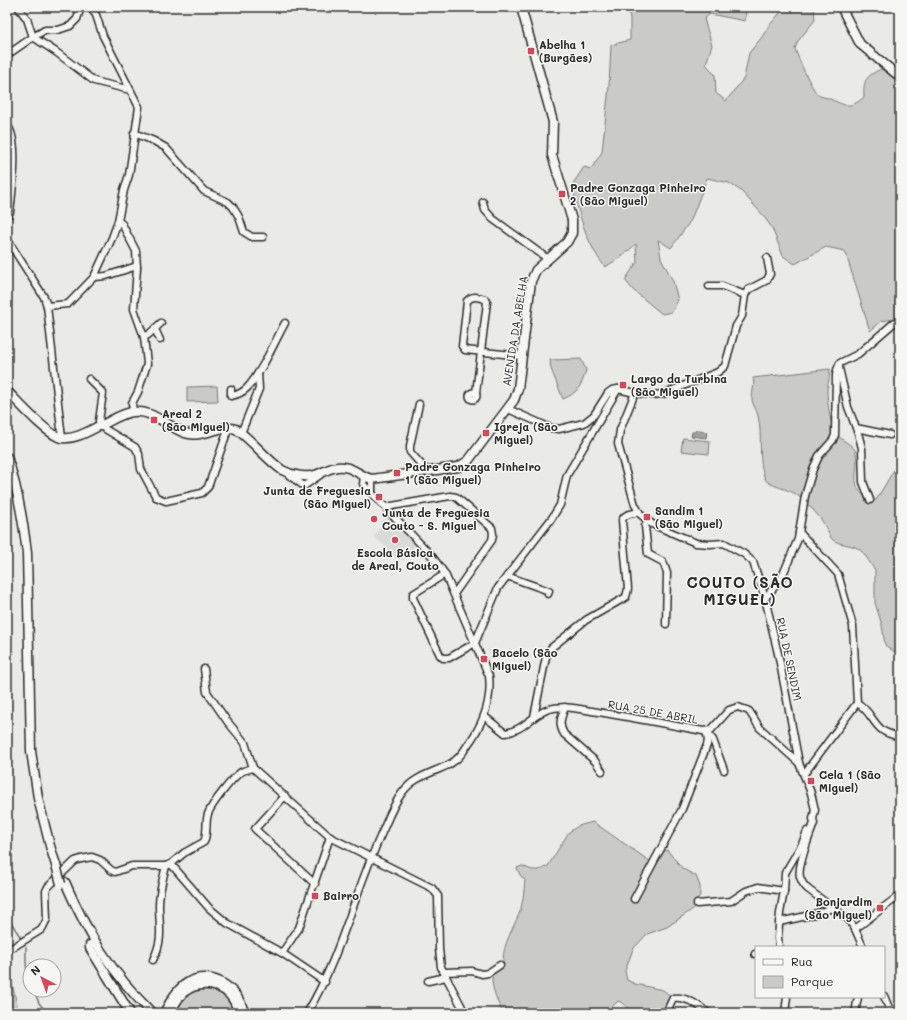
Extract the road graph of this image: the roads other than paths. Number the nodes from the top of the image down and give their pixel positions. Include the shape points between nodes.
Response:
1 (18, 7) edge
2 (80, 7) edge
3 (90, 7) edge
4 (521, 7) edge
5 (841, 7) edge
6 (33, 37) junction
7 (7, 56) edge
8 (900, 77) edge
9 (130, 90) junction
10 (7, 125) edge
11 (134, 133) junction
12 (483, 202) dead end
13 (7, 217) edge
14 (118, 221) junction
15 (262, 237) dead end
16 (7, 239) edge
17 (767, 258) dead end
18 (548, 259) junction
19 (137, 266) junction
20 (94, 276) junction
21 (709, 286) dead end
22 (745, 295) junction
23 (47, 306) junction
24 (896, 322) dead end
25 (285, 323) dead end
26 (161, 324) dead end
27 (155, 329) junction
28 (144, 337) junction
29 (160, 340) dead end
30 (482, 352) junction
31 (522, 356) junction
32 (838, 366) junction
33 (258, 373) junction
34 (89, 379) dead end
35 (231, 389) dead end
36 (618, 389) junction
37 (7, 391) edge
38 (476, 393) dead end
39 (635, 393) junction
40 (419, 404) dead end
41 (508, 409) junction
42 (133, 412) junction
43 (100, 426) junction
44 (229, 427) junction
45 (856, 428) junction
46 (241, 433) junction
47 (890, 435) dead end
48 (62, 438) junction
49 (7, 458) edge
50 (427, 471) junction
51 (368, 478) junction
52 (870, 500) dead end
53 (386, 507) junction
54 (639, 512) junction
55 (648, 521) junction
56 (799, 532) junction
57 (445, 574) junction
58 (507, 576) junction
59 (454, 594) junction
60 (548, 594) dead end
61 (765, 598) junction
62 (666, 624) dead end
63 (475, 643) junction
64 (204, 669) dead end
65 (857, 703) junction
66 (565, 707) junction
67 (484, 716) junction
68 (534, 717) junction
69 (706, 731) junction
70 (900, 737) edge
71 (799, 763) junction
72 (253, 768) junction
73 (724, 770) dead end
74 (602, 772) dead end
75 (804, 774) junction
76 (285, 796) junction
77 (813, 819) junction
78 (330, 837) junction
79 (371, 857) junction
80 (168, 865) junction
81 (63, 883) junction
82 (314, 884) junction
83 (784, 891) junction
84 (900, 895) edge
85 (634, 899) dead end
86 (698, 904) dead end
87 (833, 908) junction
88 (779, 922) junction
89 (855, 929) junction
90 (90, 945) junction
91 (779, 946) edge
92 (863, 946) edge
93 (7, 951) edge
94 (282, 953) junction
95 (153, 960) dead end
96 (500, 965) dead end
97 (445, 975) junction
98 (428, 981) dead end
99 (325, 982) junction
100 (787, 998) edge
101 (858, 998) edge
102 (885, 998) edge
103 (130, 1013) edge
104 (149, 1013) edge
105 (164, 1013) edge
106 (170, 1013) edge
107 (239, 1013) edge
108 (244, 1013) edge
109 (307, 1013) edge
110 (465, 1013) edge
111 (666, 1013) edge
112 (708, 1013) edge
113 (785, 1013) edge
114 (855, 1013) edge
115 (891, 1013) edge

1 - 6 street via 27,19
2 - 6 street via 77,19 70,26 58,30 45,30
3 - 9 street
4 - 18 main road, AVENIDA DA ABELHA via 553,122 552,155 572,220 572,233 567,242
5 - 8 main road via 860,44
6 - 7 street
6 - 9 street via 94,80
9 - 11 street via 139,107
10 - 13 street via 12,135 15,166 10,212
11 - 14 street via 129,175
11 - 15 street via 166,148 204,191 233,207 244,232 252,238
12 - 18 street via 485,210 493,218
14 - 19 street via 136,251
14 - 20 street
16 - 23 street via 44,297
17 - 22 street via 770,274 766,280 748,290
18 - 31 main road, AVENIDA DA ABELHA via 536,270 531,281
19 - 20 street via 106,276
19 - 28 street via 134,309
20 - 23 street via 68,304
21 - 22 street via 722,286
22 - 39 street via 742,316 736,326 725,366 718,372 663,394
23 - 48 street
24 - 32 street via 858,354
25 - 33 street
26 - 27 street
27 - 28 street
27 - 29 street
28 - 42 street via 147,364 132,403
30 - 30 street via 464,350 462,346 467,301 473,296 487,302
30 - 31 street
30 - 38 street
31 - 41 main road, AVENIDA DA ABELHA via 518,389
32 - 45 street
32 - 56 street via 835,435 819,456 813,469 804,496
33 - 35 street via 239,394 231,396
33 - 46 street via 259,389
34 - 43 street via 103,393
36 - 39 street
36 - 41 street via 608,393 594,415 584,423 559,429
36 - 58 street via 567,475 560,505
37 - 48 main road via 52,434
39 - 54 street, RUA DE SENDIM via 620,430 618,444
40 - 50 street via 410,452
41 - 50 main road, AVENIDA DA ABELHA via 468,461 458,466
42 - 43 main road
42 - 44 main road via 147,413 186,434 196,435
43 - 44 street via 136,447 142,469 156,497 166,501 202,493 208,487
43 - 48 main road via 75,437
44 - 46 main road
45 - 47 street
45 - 52 street via 862,448 863,482
46 - 51 main road via 283,470 299,476 315,475 334,467 344,466
49 - 81 main road, bridge via 23,520 27,553 31,751 38,798 50,846
50 - 51 main road, AVENIDA DA ABELHA
51 - 53 street via 363,484
53 - 57 street via 431,555
53 - 59 street via 456,497 492,528 492,540
54 - 55 street, RUA DE SENDIM
54 - 68 street via 627,514 622,520 628,589 626,597 586,620 551,648 546,657
55 - 61 street, RUA DE SENDIM via 696,543 724,543 744,554 753,562
55 - 62 street via 645,526 648,554 663,562 668,573
56 - 61 street via 781,579
56 - 65 street via 838,574 853,626
57 - 59 street
57 - 63 street via 417,590 413,598 443,658 449,658
58 - 60 street via 549,591
58 - 63 street via 498,588
59 - 63 street
61 - 71 street, RUA DE SENDIM
63 - 67 street via 490,684
64 - 72 street via 207,692 226,721 245,743
65 - 70 street via 864,707 880,729
65 - 75 street
66 - 68 street, RUA 25 DE ABRIL via 550,708
66 - 69 street, RUA 25 DE ABRIL
66 - 74 street via 560,723 564,734 594,761
67 - 68 street, RUA 25 DE ABRIL via 505,733 512,732
67 - 79 street via 475,736 458,758 406,788 396,802
69 - 71 street, RUA 25 DE ABRIL via 711,730 729,710 738,707 749,711 760,728
69 - 73 street via 713,740
69 - 85 street via 707,745 682,809
71 - 75 street, RUA DE SENDIM
72 - 76 street
72 - 80 street via 237,775 210,810 204,842
75 - 77 street, RUA DE SENDIM via 812,793 815,810
76 - 78 street
76 - 82 street via 255,829
77 - 83 street via 785,873
77 - 87 street via 800,877 809,890
78 - 79 street
78 - 82 street
79 - 97 street via 432,888 438,896 439,949 441,967
79 - 99 street
80 - 93 street via 132,866 115,872 92,857 76,861 48,887 46,922 41,930
80 - 94 street via 227,923
80 - 95 street via 160,895 159,949
81 - 90 main road via 73,914
81 - 104 main road via 106,960
82 - 94 street via 299,928
83 - 86 street via 758,887 731,901
83 - 88 street
84 - 89 street
87 - 88 street
87 - 89 street via 849,920
88 - 91 street
89 - 92 street
90 - 103 main road
90 - 104 main road via 120,987
94 - 99 street
96 - 97 street via 488,973 472,971
97 - 98 street
97 - 110 street
99 - 109 street
100 - 113 street
101 - 114 street
102 - 115 street
105 - 108 main road via 170,1001 187,983 208,978 230,988 240,1001
106 - 107 main road via 183,993 204,984 225,991 234,1001
111 - 112 street via 673,998 678,997 698,1005

